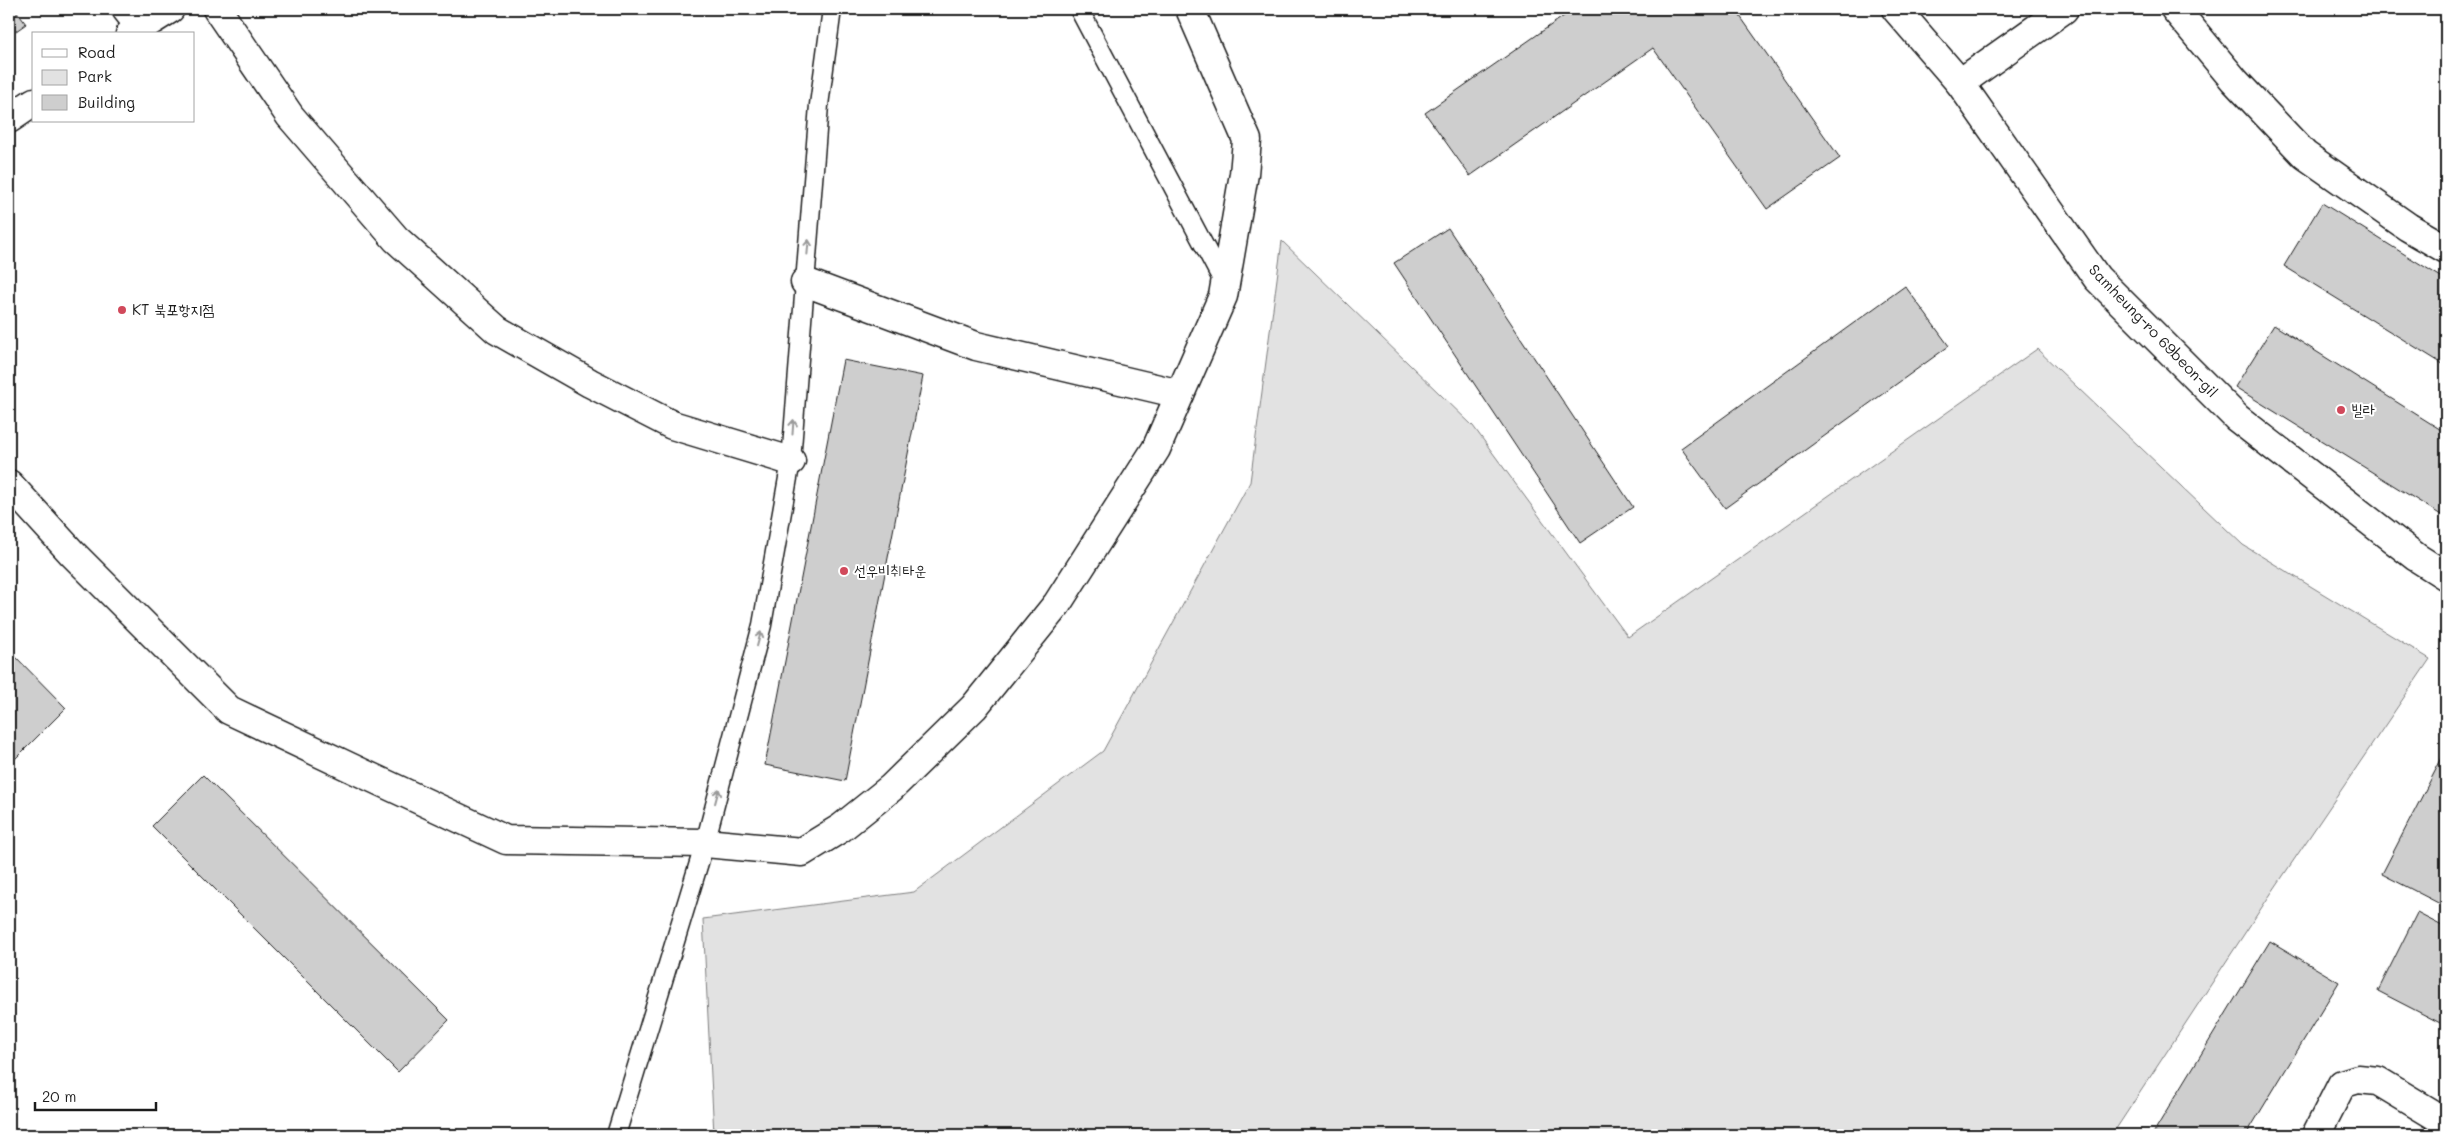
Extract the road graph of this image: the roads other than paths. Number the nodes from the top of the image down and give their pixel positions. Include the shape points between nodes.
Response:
1 (170, 9) edge
2 (217, 9) edge
3 (832, 9) edge
4 (1079, 9) edge
5 (1190, 9) edge
6 (1896, 9) edge
7 (2064, 9) edge
8 (2175, 9) edge
9 (132, 23) edge
10 (1960, 83) junction
11 (32, 103) edge
12 (9, 119) edge
13 (2446, 249) edge
14 (805, 282) junction
15 (1225, 285) junction
16 (1180, 394) junction
17 (791, 461) junction
18 (9, 484) edge
19 (2446, 576) edge
20 (705, 843) junction
21 (2446, 1122) edge
22 (616, 1135) edge
23 (2316, 1135) edge

1 - 9 street
2 - 17 street via 290,116 396,239 497,330 672,425
14 -> 3 lane via 819,105
4 - 15 lane
5 - 15 street via 1247,140
6 - 10 street, Samheung-ro 69beon-gil
7 - 10 street
8 - 13 street via 2234,80 2305,155 2408,227
10 - 19 street, Samheung-ro 69beon-gil via 2097,278 2237,418 2416,557
11 - 12 street
14 - 16 street via 976,346
17 -> 14 lane
15 - 16 street
16 - 20 street via 1156,449 1057,604 974,707 891,788 841,828 802,852
20 -> 17 lane via 762,625
18 - 20 street via 72,553 229,710 506,840
20 - 22 lane
21 - 23 street via 2378,1081 2358,1079 2342,1084

